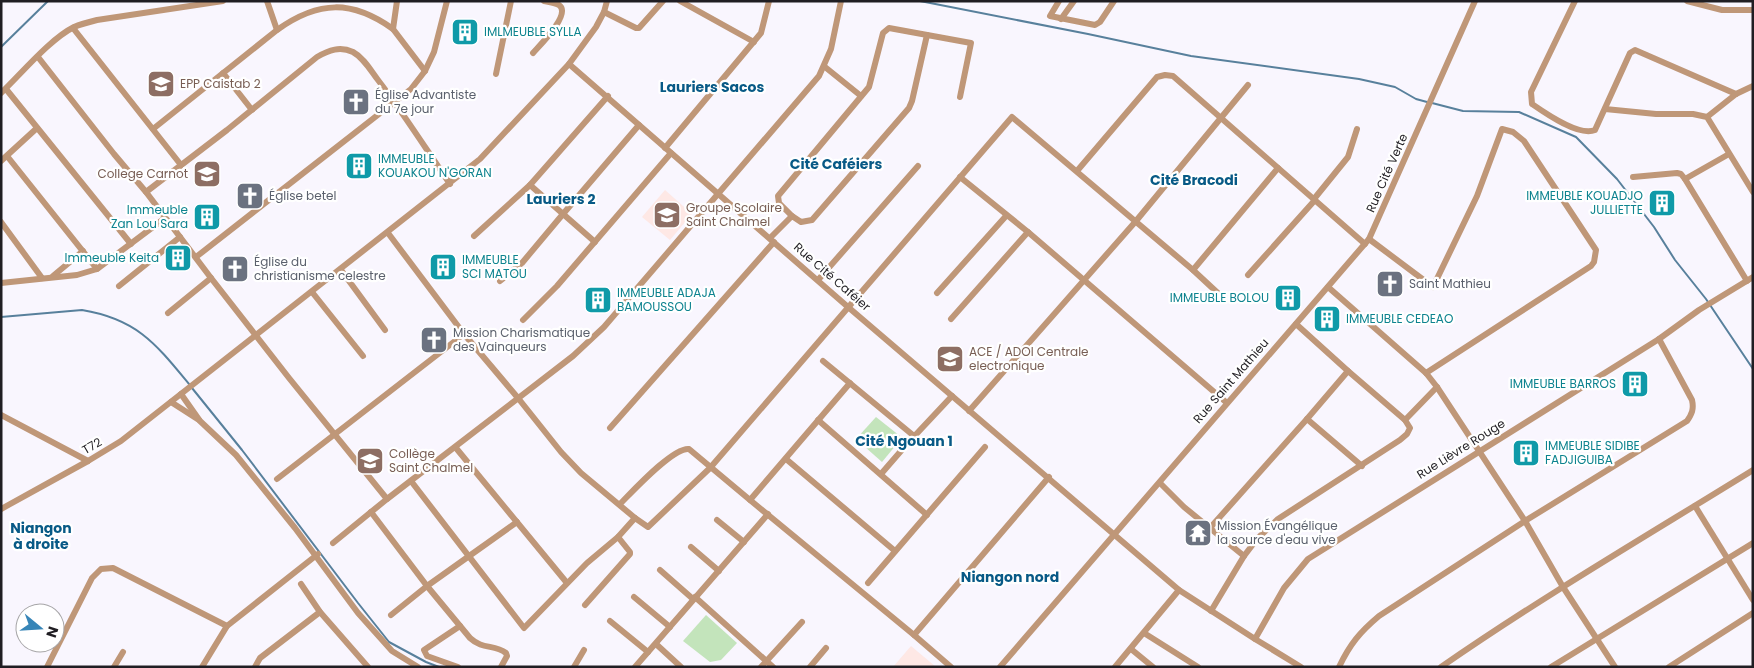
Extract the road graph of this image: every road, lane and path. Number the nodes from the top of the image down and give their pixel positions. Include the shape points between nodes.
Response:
1 (223, 1) edge
2 (267, 1) edge
3 (397, 1) edge
4 (447, 1) edge
5 (511, 1) edge
6 (544, 1) edge
7 (607, 1) edge
8 (663, 1) edge
9 (680, 1) edge
10 (769, 1) edge
11 (841, 1) edge
12 (1059, 1) edge
13 (1074, 1) edge
14 (1114, 1) edge
15 (1475, 1) edge
16 (1575, 1) edge
17 (1687, 1) edge
18 (1753, 10) edge
19 (604, 12) junction
20 (1061, 19) junction
21 (73, 28) junction
22 (277, 30) junction
23 (393, 30) junction
24 (928, 35) junction
25 (754, 42) junction
26 (533, 53) dead end
27 (38, 57) junction
28 (570, 64) junction
29 (825, 66) junction
30 (425, 71) junction
31 (223, 73) junction
32 (496, 74) dead end
33 (1248, 86) dead end
34 (1753, 86) edge
35 (4, 91) edge
36 (1736, 94) junction
37 (608, 96) junction
38 (861, 96) junction
39 (960, 97) dead end
40 (395, 103) junction
41 (1605, 108) junction
42 (252, 110) junction
43 (1707, 117) junction
44 (1221, 118) junction
45 (639, 126) junction
46 (37, 128) junction
47 (153, 129) junction
48 (1357, 129) dead end
49 (665, 148) junction
50 (671, 154) junction
51 (1729, 154) junction
52 (7, 156) junction
53 (1, 161) edge
54 (181, 165) junction
55 (918, 166) dead end
56 (1278, 168) junction
57 (1077, 170) junction
58 (960, 177) junction
59 (1633, 177) dead end
60 (1685, 179) junction
61 (450, 184) junction
62 (530, 185) junction
63 (146, 192) junction
64 (1753, 192) edge
65 (718, 194) junction
66 (1314, 199) junction
67 (563, 214) junction
68 (792, 216) junction
69 (1006, 216) junction
70 (165, 218) junction
71 (1136, 221) junction
72 (2, 224) edge
73 (1028, 232) junction
74 (388, 233) junction
75 (474, 236) dead end
76 (180, 237) junction
77 (772, 240) junction
78 (595, 242) junction
79 (1367, 242) junction
80 (131, 244) junction
81 (83, 251) junction
82 (196, 257) junction
83 (97, 269) junction
84 (341, 270) junction
85 (1193, 270) junction
86 (1248, 275) dead end
87 (53, 277) junction
88 (42, 278) junction
89 (211, 278) junction
90 (1083, 279) junction
91 (1750, 279) edge
92 (818, 280) junction
93 (500, 281) dead end
94 (1, 284) edge
95 (119, 286) dead end
96 (1328, 287) junction
97 (312, 292) junction
98 (937, 293) dead end
99 (1221, 296) dead end
100 (848, 307) junction
101 (168, 313) dead end
102 (951, 319) dead end
103 (523, 320) dead end
104 (1296, 324) junction
105 (385, 330) dead end
106 (464, 334) junction
107 (256, 336) junction
108 (1658, 339) junction
109 (363, 356) dead end
110 (823, 360) dead end
111 (1348, 371) junction
112 (1426, 373) junction
113 (850, 383) junction
114 (1437, 387) junction
115 (184, 392) junction
116 (952, 396) junction
117 (518, 398) junction
118 (171, 402) junction
119 (1227, 403) junction
120 (969, 411) junction
121 (1, 415) edge
122 (1308, 419) junction
123 (818, 420) junction
124 (1404, 420) junction
125 (200, 421) junction
126 (610, 428) dead end
127 (334, 435) junction
128 (914, 436) junction
129 (985, 447) dead end
130 (456, 448) junction
131 (1480, 451) junction
132 (786, 459) junction
133 (88, 461) junction
134 (1362, 466) junction
135 (710, 468) junction
136 (1753, 470) edge
137 (881, 474) junction
138 (1049, 477) junction
139 (277, 479) dead end
140 (411, 481) junction
141 (1160, 483) junction
142 (387, 499) junction
143 (750, 500) junction
144 (620, 504) junction
145 (1695, 506) junction
146 (1, 509) edge
147 (371, 512) junction
148 (768, 514) junction
149 (927, 515) junction
150 (635, 518) junction
151 (717, 520) dead end
152 (1525, 521) junction
153 (517, 522) junction
154 (1210, 528) junction
155 (1115, 534) junction
156 (618, 537) junction
157 (744, 542) junction
158 (1753, 542) edge
159 (333, 543) dead end
160 (691, 547) dead end
161 (895, 551) junction
162 (317, 554) junction
163 (1244, 556) junction
164 (468, 557) junction
165 (1728, 559) junction
166 (660, 570) dead end
167 (719, 571) junction
168 (567, 583) junction
169 (868, 583) dead end
170 (301, 584) dead end
171 (427, 586) junction
172 (1563, 587) junction
173 (1179, 590) junction
174 (634, 597) dead end
175 (694, 598) junction
176 (1753, 600) edge
177 (585, 605) dead end
178 (1210, 611) junction
179 (320, 612) junction
180 (1753, 613) edge
181 (391, 615) dead end
182 (610, 621) dead end
183 (802, 622) dead end
184 (227, 626) junction
185 (460, 626) junction
186 (670, 627) junction
187 (1144, 633) junction
188 (914, 634) junction
189 (1597, 638) junction
190 (1255, 639) junction
191 (656, 644) junction
192 (826, 648) dead end
193 (1131, 649) junction
194 (584, 650) dead end
195 (122, 652) dead end
196 (648, 652) junction
197 (1288, 660) junction
198 (766, 661) junction
199 (366, 666) edge
200 (47, 667) edge
201 (114, 667) edge
202 (202, 667) edge
203 (255, 667) edge
204 (418, 667) edge
205 (458, 667) edge
206 (500, 667) edge
207 (574, 667) edge
208 (635, 667) edge
209 (681, 667) edge
210 (761, 667) edge
211 (773, 667) edge
212 (810, 667) edge
213 (951, 667) edge
214 (1000, 667) edge
215 (1115, 667) edge
216 (1154, 667) edge
217 (1198, 667) edge
218 (1284, 667) edge
219 (1301, 667) edge
220 (1339, 667) edge
221 (1441, 667) edge
222 (1551, 667) edge
223 (1615, 667) edge
224 (1669, 667) edge

1 - 21 street via 97,20
2 - 22 street
3 - 23 street
4 - 30 street via 434,52
5 - 32 street
6 - 26 street via 558,5 562,14 557,25
7 - 19 street, T72
8 - 19 street via 639,28
9 - 25 street
10 - 25 street via 763,30
11 - 29 street
12 - 20 street via 1050,16
13 - 20 street
14 - 20 street via 1095,25
15 - 79 street, Rue Cité Verte
16 - 41 street via 1531,92 1532,104 1583,132 1594,130
17 - 18 street via 1722,10
19 - 28 street, T72
21 - 27 street
21 - 47 street
22 - 23 street via 313,10 343,6 368,12
22 - 31 street
23 - 30 street
24 - 38 street via 886,30 869,87
24 - 39 street via 971,43
24 - 68 street via 909,108 812,220 801,222
25 - 49 street
27 - 35 street
27 - 63 street
28 - 37 street, Rue Cité Caféier
28 - 61 street, T72 via 492,148
29 - 38 street
29 - 65 street
30 - 40 street
31 - 42 street
31 - 47 street
33 - 44 street
34 - 36 street
35 - 46 street
36 - 41 street via 1635,50 1630,54
36 - 43 street
37 - 45 street, Rue Cité Caféier
37 - 62 street
38 - 68 street via 778,196 779,203
40 - 42 street via 359,56 338,48 317,57
40 - 61 street
40 - 82 street
41 - 43 street
42 - 54 street
43 - 51 street
44 - 56 street
44 - 57 street via 1173,76 1157,77
44 - 71 street
45 - 49 street, Rue Cité Caféier
45 - 67 street
46 - 52 street
46 - 80 street
47 - 54 street
48 - 66 street via 1348,157
49 - 50 street, Rue Cité Caféier
50 - 65 street, Rue Cité Caféier
50 - 78 street
51 - 60 street
51 - 64 street
52 - 53 street
52 - 81 street
54 - 63 street
55 - 92 street
56 - 66 street
56 - 85 street
57 - 58 street via 1012,117
57 - 71 street
58 - 69 street
58 - 100 street
59 - 60 street via 1677,173
60 - 91 street
61 - 74 street, T72
62 - 67 street
62 - 75 street
63 - 70 street
65 - 77 street, Rue Cité Caféier
65 - 117 street via 604,327 573,356
66 - 79 street
66 - 86 street
67 - 78 street
67 - 93 street via 522,264
68 - 77 street
69 - 73 street
69 - 98 street
70 - 76 street
70 - 80 street
71 - 85 street
71 - 90 street
72 - 88 street
73 - 90 street
73 - 102 street
74 - 84 street, T72
74 - 106 street
76 - 82 street
76 - 95 street
77 - 92 street, Rue Cité Caféier
77 - 126 street
78 - 103 street
79 - 96 street, Rue Saint Mathieu
79 - 112 street via 1433,287 1477,196 1502,129 1513,132 1524,141 1596,250 1591,266
80 - 83 street
81 - 83 street
81 - 87 street
82 - 89 street
83 - 87 street
84 - 97 street, T72
84 - 105 street
85 - 99 street
87 - 88 street
88 - 94 street
89 - 101 street
89 - 107 street
90 - 119 street
90 - 120 street
91 - 108 street, Rue Lièvre Rouge
92 - 100 street, Rue Cité Caféier
96 - 104 street, Rue Saint Mathieu
96 - 112 street
97 - 107 street, T72
97 - 109 street
100 - 116 street, Rue Cité Caféier
100 - 135 street
104 - 111 street
104 - 119 street, Rue Saint Mathieu
106 - 117 street
106 - 127 street
107 - 115 street, T72
107 - 127 street
108 - 131 street, Rue Lièvre Rouge
108 - 152 street via 1692,400 1691,416 1681,426
110 - 113 street
111 - 122 street
111 - 124 street
112 - 114 street
113 - 123 street
113 - 128 street
114 - 124 street
114 - 131 street
115 - 118 street, T72
115 - 125 street
116 - 120 street, Rue Cité Caféier
116 - 128 street
117 - 130 street
117 - 144 street via 574,466
118 - 125 street
118 - 133 street, T72 via 121,441
119 - 141 street, Rue Saint Mathieu
120 - 138 street, Rue Cité Caféier
121 - 133 street
122 - 134 street
122 - 154 street
123 - 132 street
123 - 137 street
124 - 134 street via 1410,428 1407,434
125 - 162 street via 236,456
127 - 139 street
127 - 142 street
128 - 137 street
129 - 149 street
130 - 140 street
130 - 153 street
131 - 152 street
131 - 190 street, Rue Lièvre Rouge via 1308,559 1284,588
132 - 143 street
132 - 161 street
133 - 146 street, T72
134 - 163 street via 1278,520
135 - 143 street
135 - 144 street via 689,449 679,450
135 - 150 street via 651,526
136 - 145 street
137 - 149 street
138 - 155 street, Rue Cité Caféier
138 - 188 street
140 - 142 street
140 - 164 street
141 - 154 street
141 - 155 street, Rue Saint Mathieu
142 - 147 street
143 - 148 street
144 - 150 street
145 - 165 street
145 - 172 street
147 - 159 street
147 - 171 street
148 - 157 street
148 - 188 street
149 - 161 street
150 - 156 street
151 - 157 street
152 - 172 street
152 - 220 street via 1379,616 1349,647
153 - 164 street
153 - 168 street
154 - 163 street
155 - 173 street, Rue Cité Caféier
155 - 214 street, Rue Saint Mathieu
156 - 168 street
156 - 177 street via 630,554
157 - 167 street
158 - 165 street
160 - 167 street
161 - 169 street
162 - 184 street
162 - 204 street via 358,613 392,651
163 - 178 street
164 - 168 street via 524,628
164 - 171 street
165 - 176 street
165 - 189 street
166 - 175 street
167 - 175 street
170 - 179 street
171 - 181 street
171 - 185 street
172 - 189 street
172 - 221 street
173 - 178 street, Rue Cité Caféier
173 - 187 street
174 - 186 street
175 - 186 street
175 - 198 street
178 - 190 street, Rue Cité Caféier
179 - 199 street
179 - 203 street via 260,658
180 - 224 street
182 - 196 street
183 - 198 street
184 - 200 street via 113,568 101,569 92,578
184 - 202 street
185 - 205 street via 424,650 428,656
185 - 206 street via 478,645 506,653
186 - 191 street
187 - 193 street
187 - 217 street
188 - 213 street
189 - 222 street
189 - 223 street
190 - 197 street, Rue Cité Caféier
191 - 196 street
191 - 209 street
192 - 212 street
193 - 215 street
193 - 216 street
194 - 207 street
195 - 201 street
196 - 208 street
197 - 218 street
197 - 219 street, Rue Cité Caféier
198 - 210 street
198 - 211 street

